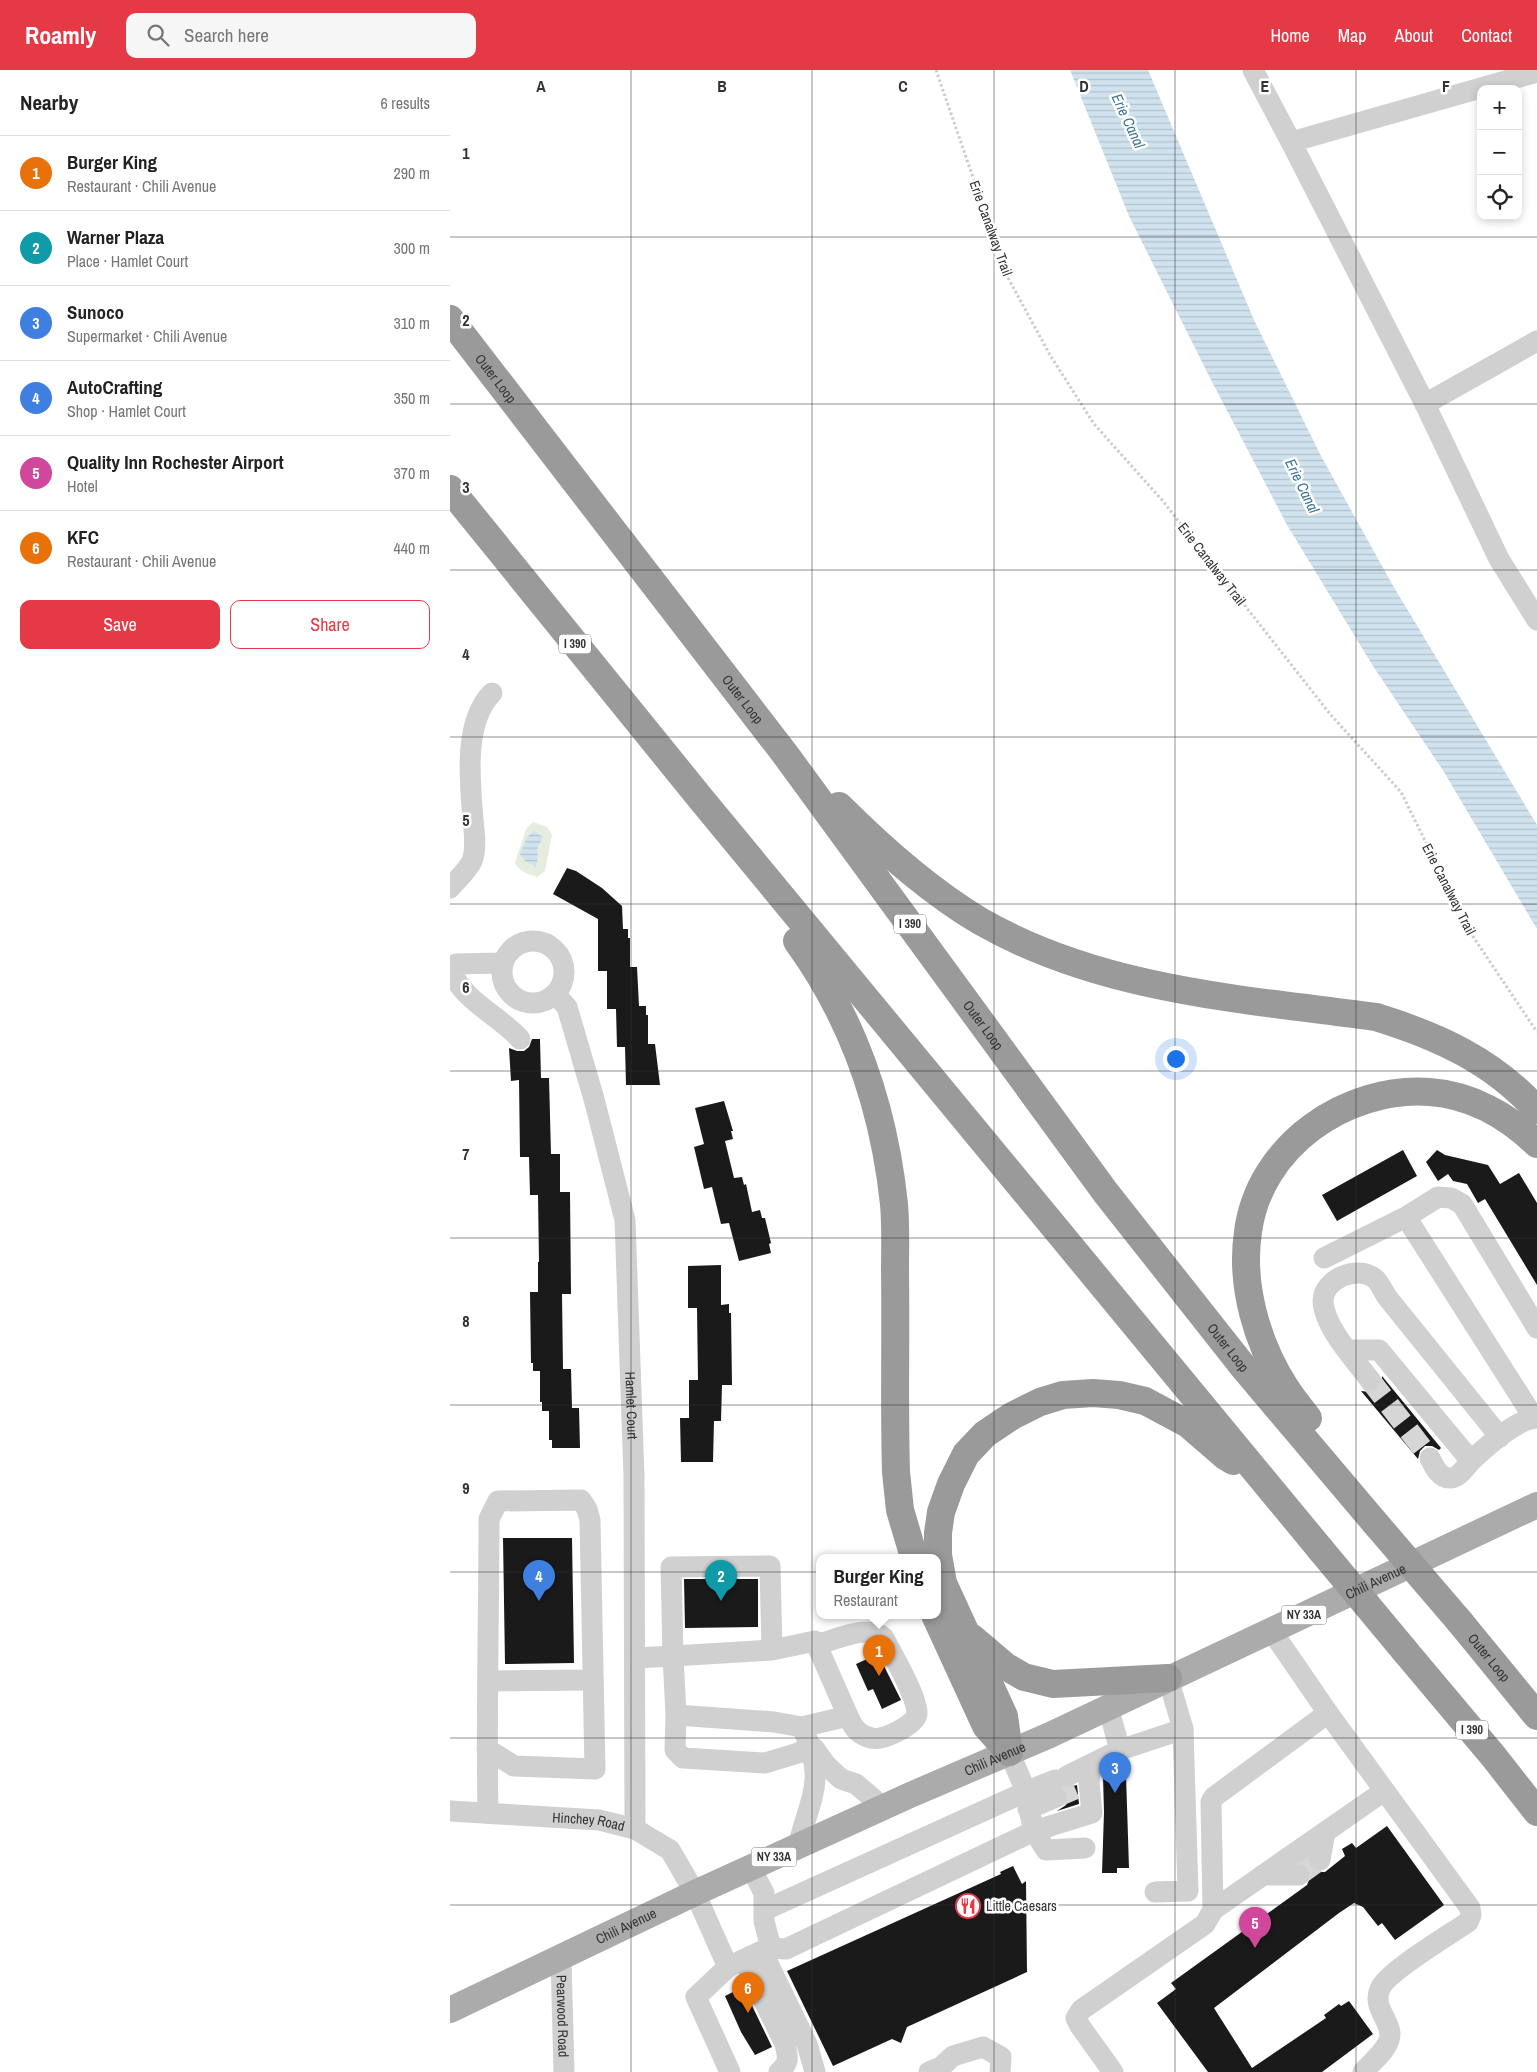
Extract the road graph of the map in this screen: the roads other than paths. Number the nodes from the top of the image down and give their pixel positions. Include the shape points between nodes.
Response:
1 (1254, 70) edge
2 (1537, 72) edge
3 (1291, 142) junction
4 (450, 319) edge
5 (1537, 341) edge
6 (1425, 404) junction
7 (450, 488) edge
8 (1537, 620) edge
9 (492, 693) dead end
10 (785, 754) junction
11 (701, 799) junction
12 (450, 888) edge
13 (503, 963) junction
14 (555, 994) junction
15 (520, 1039) dead end
16 (1537, 1110) edge
17 (1537, 1144) edge
18 (1406, 1217) junction
19 (1324, 1258) dead end
20 (1537, 1328) edge
21 (1348, 1350) junction
22 (1370, 1380) tunnel mouth
23 (1535, 1418) edge
24 (1500, 1437) junction
25 (1430, 1458) tunnel mouth
26 (1471, 1460) junction
27 (1262, 1478) junction
28 (1537, 1504) edge
29 (1376, 1524) junction
30 (913, 1554) edge
31 (938, 1554) edge
32 (941, 1572) edge
33 (937, 1619) edge
34 (1271, 1630) junction
35 (967, 1634) junction
36 (816, 1645) junction
37 (772, 1650) junction
38 (673, 1656) junction
39 (635, 1658) junction
40 (1168, 1678) junction
41 (594, 1680) junction
42 (488, 1681) junction
43 (1108, 1707) junction
44 (1328, 1713) junction
45 (676, 1715) junction
46 (848, 1716) junction
47 (1537, 1716) edge
48 (802, 1727) junction
49 (1183, 1729) junction
50 (811, 1746) junction
51 (487, 1749) junction
52 (1120, 1750) junction
53 (1009, 1752) junction
54 (1073, 1782) junction
55 (1384, 1790) junction
56 (1027, 1801) junction
57 (884, 1808) junction
58 (450, 1811) edge
59 (1537, 1812) edge
60 (488, 1813) junction
61 (635, 1829) junction
62 (1034, 1831) junction
63 (1325, 1832) junction
64 (798, 1846) junction
65 (1085, 1848) dead end
66 (1320, 1860) tunnel mouth
67 (751, 1868) junction
68 (1263, 1875) junction
69 (1300, 1875) tunnel mouth
70 (1155, 1892) dead end
71 (695, 1893) junction
72 (765, 1910) junction
73 (1213, 1910) junction
74 (751, 1956) junction
75 (561, 1958) junction
76 (450, 2010) edge
77 (564, 2072) edge
78 (730, 2072) edge
79 (779, 2072) edge
80 (815, 2072) edge
81 (930, 2072) edge
82 (1000, 2072) edge
83 (1113, 2072) edge
84 (1362, 2072) edge

1 - 3 street
2 - 3 street
3 - 6 street
4 - 10 highway, Outer Loop / I 390
5 - 6 street
6 - 8 street via 1499,560
7 - 11 highway, I 390
9 - 12 street via 474,727 470,775 475,843 472,859
10 - 16 highway via 915,876 980,920 1024,942 1079,964 1142,982 1376,1017 1413,1028 1447,1043 1506,1079
10 - 29 highway, Outer Loop / I 390 via 1106,1193 1245,1369
11 - 27 highway, I 390
11 - 30 highway via 812,961 839,1008 862,1061 877,1108 894,1206 896,1472 900,1510
13 - 14 street via 504,983 517,999 537,1003
13 - 14 street via 512,950 525,942 535,941 549,946 564,966 561,986
13 - 15 street via 456,964 451,969 454,978 470,996
14 - 39 street, Hamlet Court via 567,1007 625,1220 634,1476
17 - 29 highway via 1521,1128 1487,1108 1459,1098 1432,1092 1381,1094 1341,1109 1302,1133 1266,1177 1248,1232 1248,1294 1256,1324 1285,1387 1329,1446
18 - 19 street
18 - 20 street via 1438,1196 1462,1204
18 - 23 street
21 - 22 street
21 - 24 street via 1327,1320 1323,1300 1327,1288 1341,1276 1358,1272 1374,1278
21 - 26 street via 1379,1350
23 - 24 street via 1510,1428
24 - 26 street
25 - 26 street via 1443,1477 1452,1478 1459,1475
27 - 31 highway via 1225,1456 1188,1424 1145,1401 1119,1395 1063,1395 1012,1416 985,1434 966,1454 941,1512
27 - 59 highway, I 390, bridge
28 - 34 main road, Chili Avenue / NY 33A
29 - 47 highway, Outer Loop / I 390, bridge
32 - 35 highway
33 - 53 highway via 986,1726
34 - 40 main road, Chili Avenue / NY 33A
34 - 44 street
35 - 40 highway via 1005,1666 1024,1677 1053,1684
35 - 53 highway via 1004,1716
36 - 37 street via 815,1641
36 - 46 street
36 - 46 street via 860,1632 880,1634 913,1698 917,1714 909,1726 880,1738 860,1733
37 - 38 street
37 - 38 street via 770,1566 671,1567
38 - 39 street
38 - 45 street
39 - 61 street, Hamlet Court
40 - 43 main road, Chili Avenue / NY 33A
40 - 49 street
41 - 42 street
41 - 42 street via 590,1520 581,1500 569,1499 498,1502 489,1518
41 - 51 street via 596,1769 514,1766
42 - 51 street
43 - 52 street
43 - 53 main road, Chili Avenue / NY 33A
44 - 55 street
44 - 73 street via 1211,1802
45 - 48 street
45 - 50 street via 675,1750 683,1758 765,1763
46 - 48 street
48 - 50 street
49 - 52 street
49 - 70 street via 1188,1891
50 - 57 street via 841,1779 856,1784
50 - 64 street via 816,1763 815,1787
51 - 60 street
52 - 54 street
53 - 56 street
53 - 57 main road, Chili Avenue / NY 33A
54 - 56 street
54 - 62 street via 1092,1813
55 - 63 street
55 - 84 street via 1470,1908 1471,1915 1468,1922 1390,1976 1380,1988 1377,2003 1390,2029 1390,2039
56 - 62 street
56 - 72 street
57 - 64 main road, Chili Avenue / NY 33A
58 - 60 street, Hinchey Road
60 - 61 street, Hinchey Road via 599,1820
61 - 71 street, Hinchey Road via 670,1850
62 - 65 street via 1046,1850
62 - 74 street via 786,1949
63 - 66 street
63 - 68 street
64 - 67 main road, Chili Avenue / NY 33A
67 - 71 main road, Chili Avenue / NY 33A
67 - 72 street via 764,1893
68 - 69 street
68 - 73 street
71 - 74 street, Hinchey Road
71 - 75 main road, Chili Avenue / NY 33A
72 - 74 street via 764,1921 770,1944
73 - 83 street via 1205,1924 1081,2010 1076,2018
74 - 78 street via 696,1997
74 - 79 street via 785,2044 788,2058 786,2066
74 - 80 street via 807,2044
75 - 76 main road, Chili Avenue / NY 33A
75 - 77 street, Pearwood Road
81 - 82 street via 953,2056 983,2046 1001,2057

